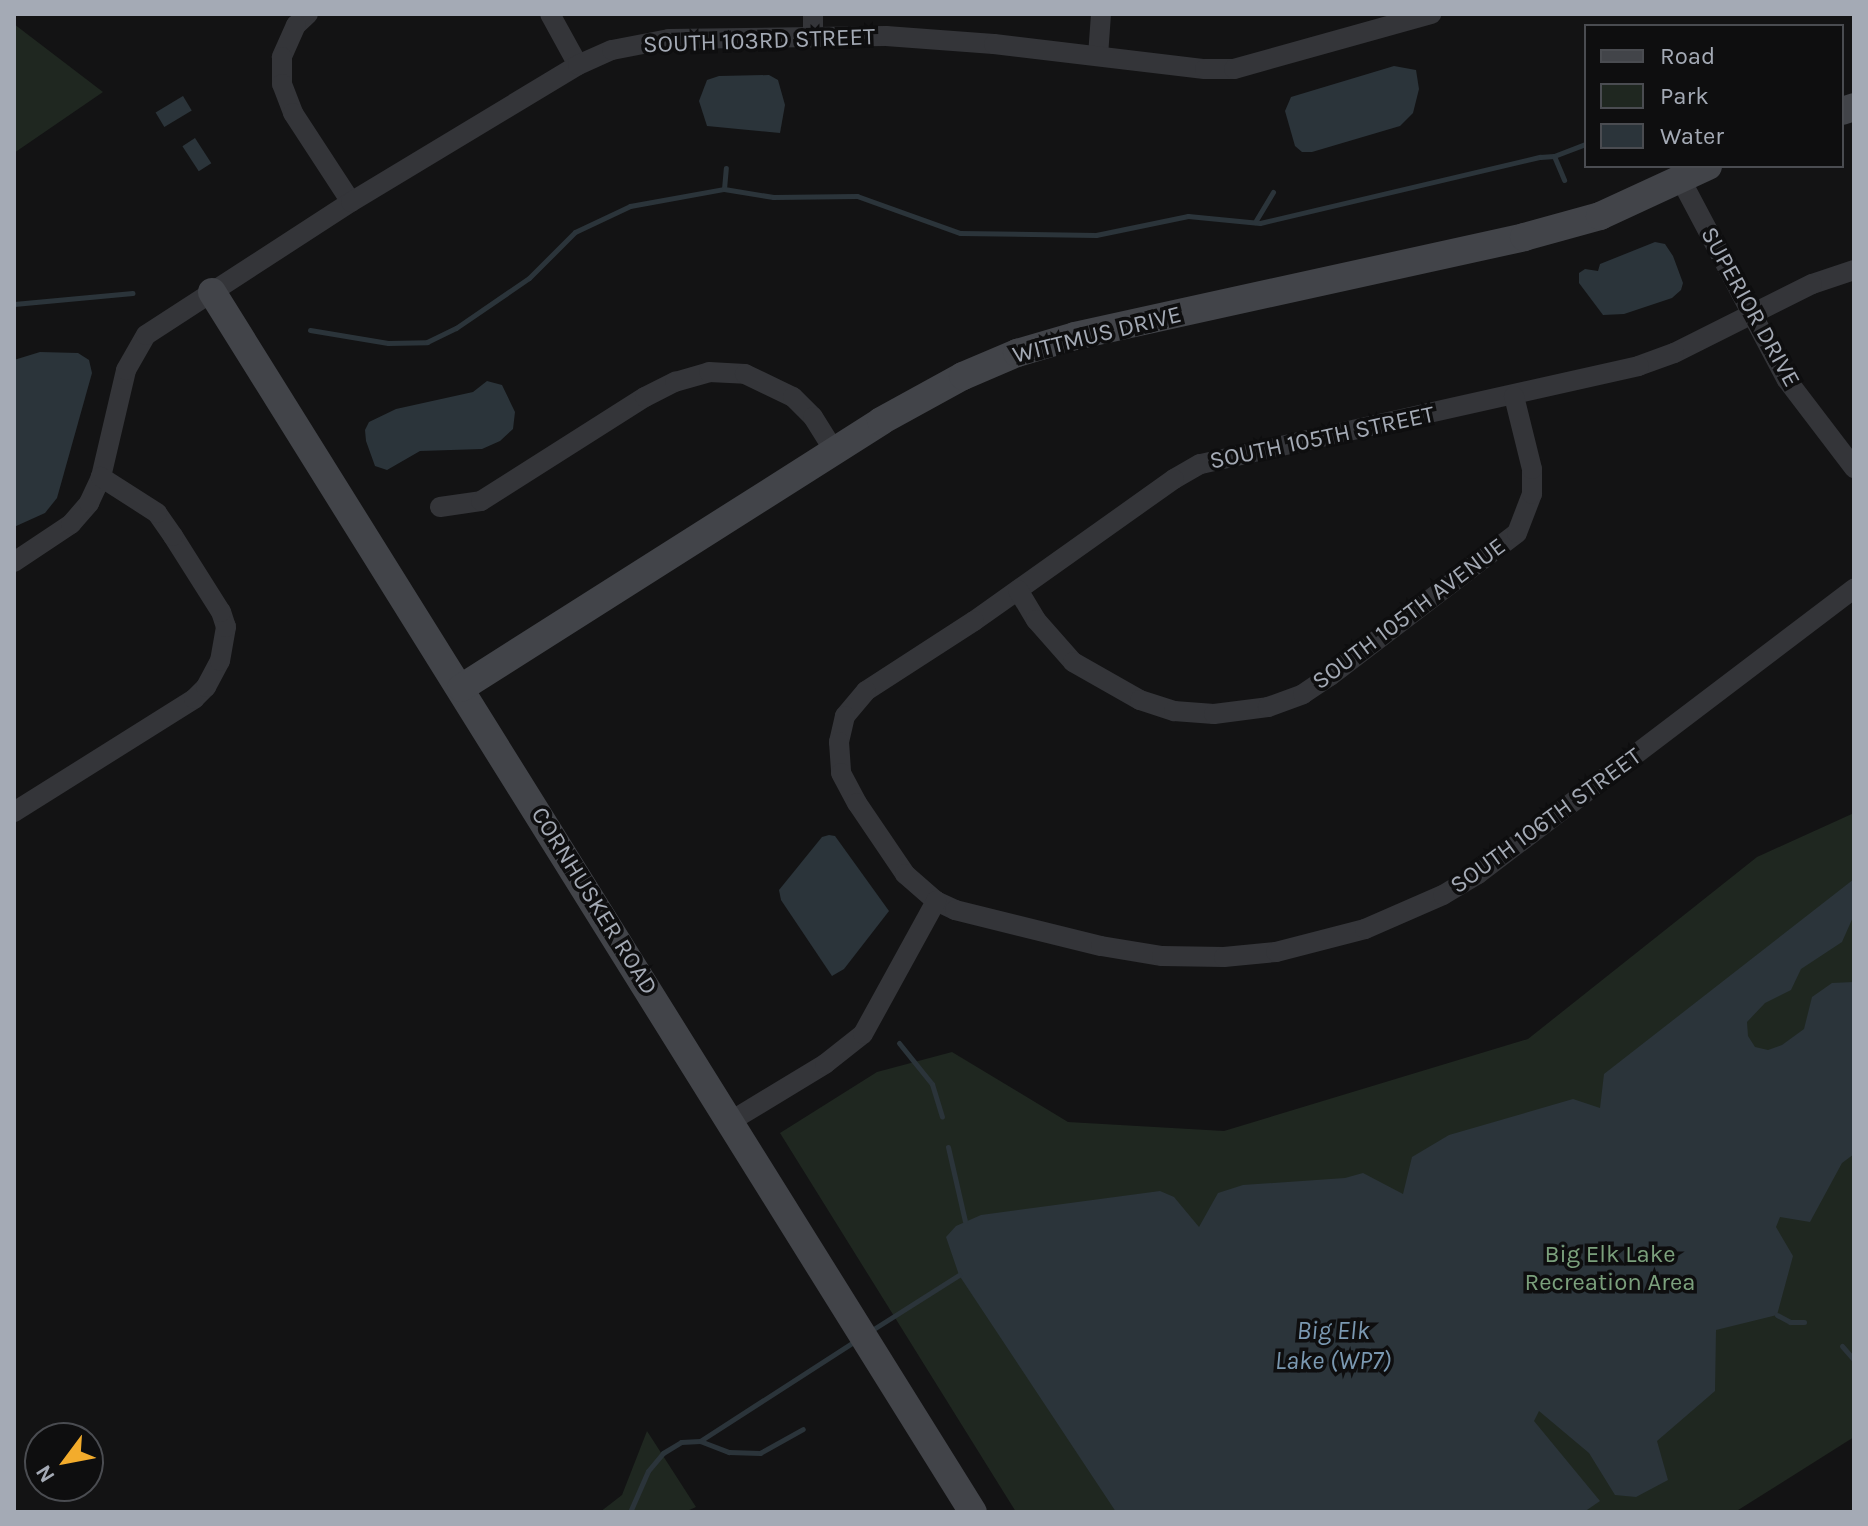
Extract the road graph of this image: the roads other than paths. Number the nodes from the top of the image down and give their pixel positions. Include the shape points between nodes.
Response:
1 (308, 14) edge
2 (550, 14) edge
3 (813, 14) edge
4 (1101, 14) edge
5 (1431, 14) edge
6 (1396, 19) edge
7 (813, 38) junction
8 (1098, 56) junction
9 (578, 65) junction
10 (1704, 168) edge
11 (1681, 180) junction
12 (351, 202) junction
13 (1854, 270) edge
14 (212, 292) junction
15 (1753, 316) junction
16 (1514, 396) junction
17 (834, 450) junction
18 (1854, 468) edge
19 (101, 477) junction
20 (440, 507) dead end
21 (14, 562) edge
22 (1854, 589) edge
23 (1018, 590) junction
24 (461, 688) junction
25 (14, 812) edge
26 (936, 901) junction
27 (731, 1121) junction
28 (973, 1512) edge

1 - 12 street via 296,25 282,57 282,84 293,113
2 - 9 street
3 - 7 street
4 - 8 street
5 - 6 street, SOUTH 103RD STREET
6 - 8 street, SOUTH 103RD STREET via 1234,69
7 - 8 street, SOUTH 103RD STREET via 886,36
7 - 9 street, SOUTH 103RD STREET via 669,39 627,46
9 - 12 street, SOUTH 103RD STREET
10 - 11 street, WITTMUS DRIVE
11 - 15 street, SUPERIOR DRIVE
11 - 17 street, WITTMUS DRIVE via 1600,216 1524,237 1017,353 963,376
12 - 14 street, SOUTH 103RD STREET
13 - 15 street, SOUTH 105TH STREET via 1812,284
14 - 19 street, SOUTH 103RD STREET via 146,335 126,370
14 - 24 street, CORNHUSKER ROAD
15 - 16 street, SOUTH 105TH STREET via 1639,366
15 - 18 street, SUPERIOR DRIVE via 1787,380
16 - 23 street, SOUTH 105TH STREET via 1200,464
16 - 23 street, SOUTH 105TH AVENUE via 1532,481 1527,513 1517,533 1303,694 1268,707 1214,714 1174,711 1140,700 1073,662
17 - 20 street via 793,397 745,374 709,372 645,397 481,501
17 - 24 street, WITTMUS DRIVE
19 - 21 street, SOUTH 103RD STREET via 71,524
19 - 25 street via 157,513 173,536 221,612 226,627 220,661 194,699
22 - 26 street, SOUTH 106TH STREET via 1478,874 1365,929 1276,952 1162,956 1019,927
23 - 26 street, SOUTH 105TH STREET via 866,691 845,716 839,742 841,773 905,874
24 - 27 street, CORNHUSKER ROAD
26 - 27 street via 863,1034 825,1064
27 - 28 street, CORNHUSKER ROAD

